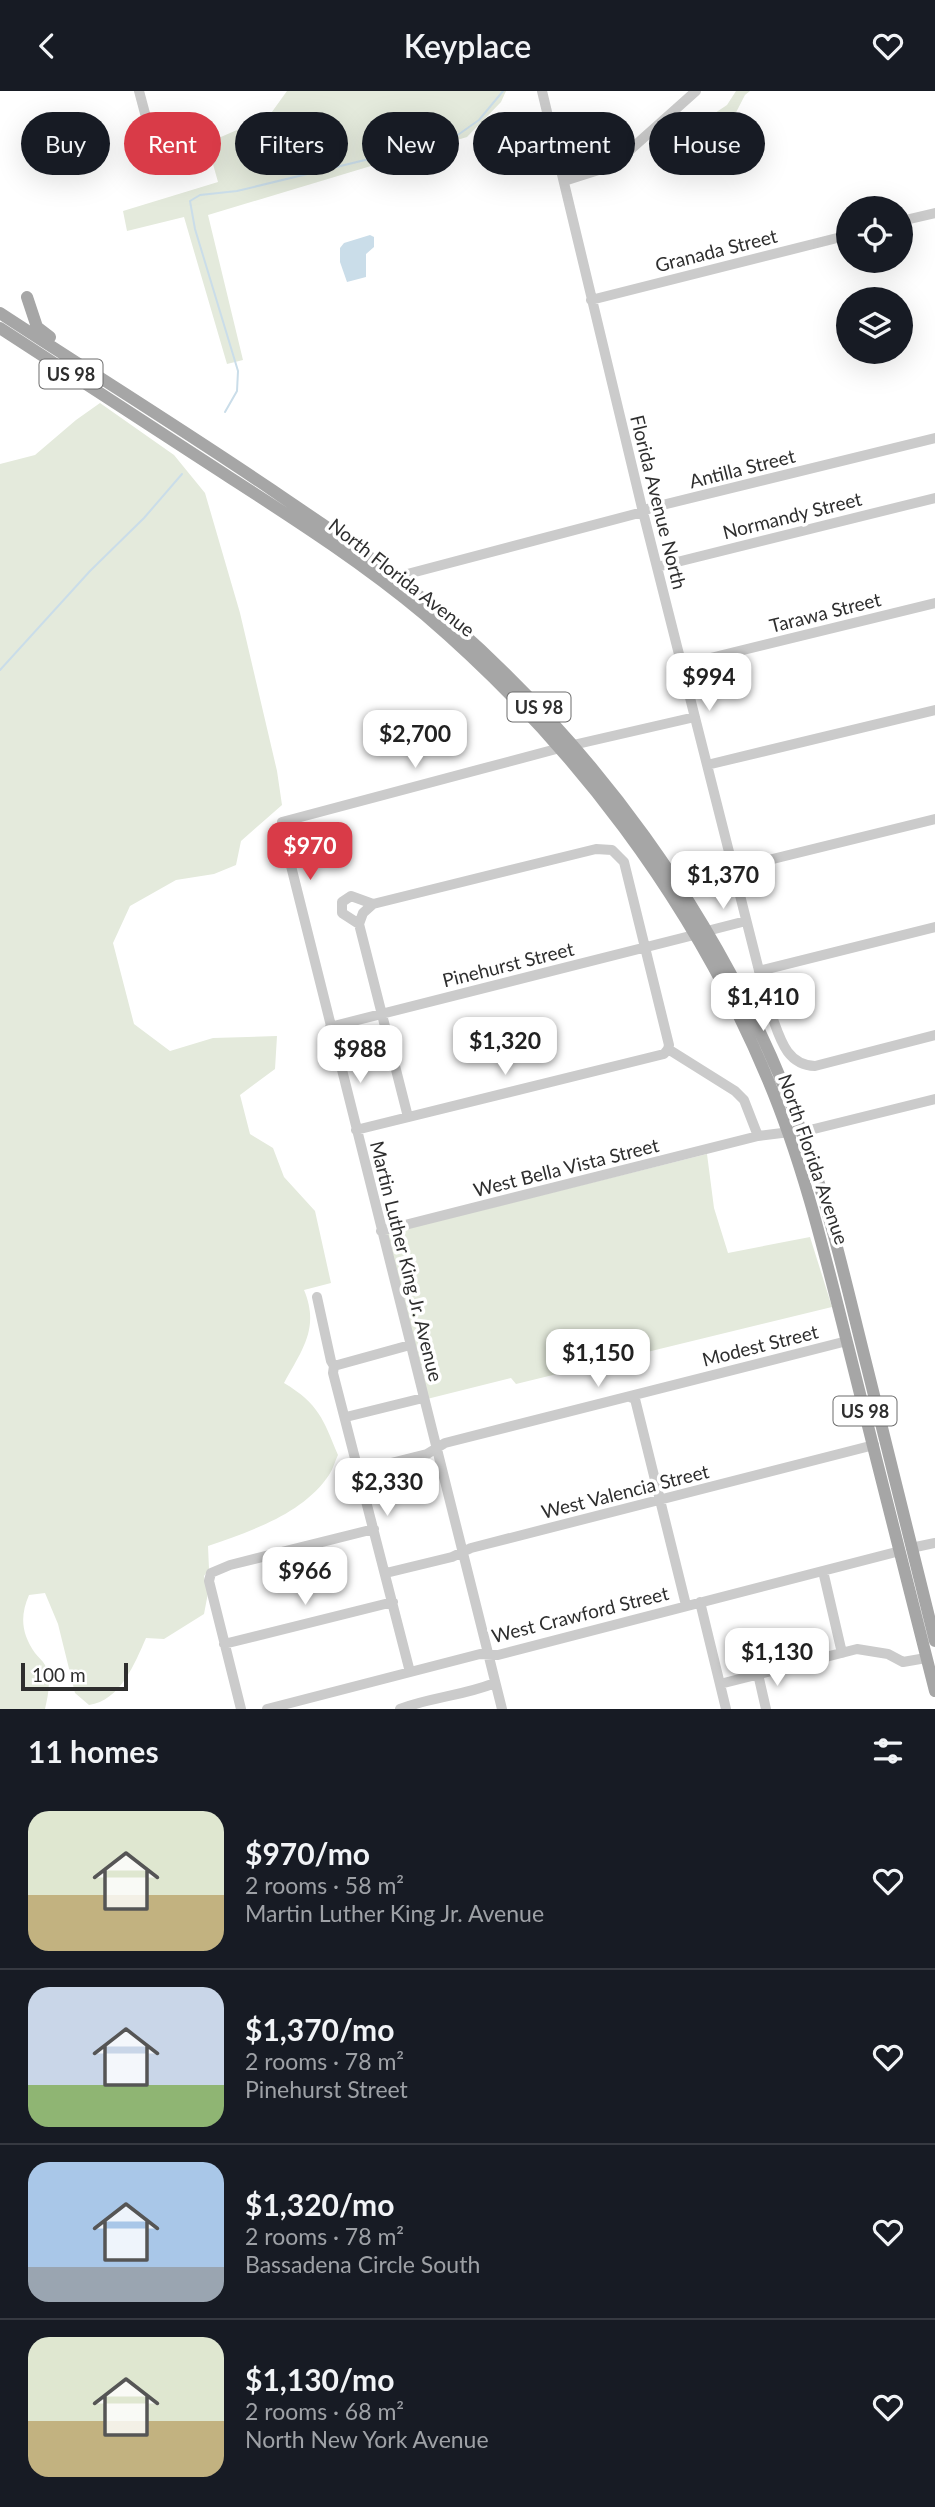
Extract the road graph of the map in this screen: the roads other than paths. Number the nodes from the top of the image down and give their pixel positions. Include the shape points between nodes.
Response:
1 (139, 91) edge
2 (542, 91) edge
3 (696, 91) edge
4 (145, 112) edge
5 (564, 181) junction
6 (935, 213) edge
7 (913, 218) edge
8 (836, 238) edge
9 (27, 297) dead end
10 (592, 300) junction
11 (0, 313) edge
12 (7, 327) edge
13 (83, 367) junction
14 (134, 415) junction
15 (935, 438) edge
16 (230, 462) junction
17 (234, 480) junction
18 (935, 498) edge
19 (643, 512) junction
20 (323, 524) junction
21 (340, 551) junction
22 (657, 567) junction
23 (396, 577) junction
24 (935, 603) edge
25 (435, 609) junction
26 (682, 666) junction
27 (935, 710) edge
28 (695, 717) junction
29 (574, 745) junction
30 (560, 748) junction
31 (707, 765) junction
32 (935, 819) edge
33 (732, 869) junction
34 (373, 905) junction
35 (361, 919) junction
36 (746, 921) junction
37 (935, 927) edge
38 (701, 933) junction
39 (645, 948) junction
40 (759, 971) junction
41 (381, 1014) junction
42 (330, 1027) junction
43 (935, 1035) edge
44 (668, 1049) junction
45 (935, 1099) edge
46 (408, 1117) junction
47 (356, 1130) junction
48 (794, 1131) junction
49 (758, 1136) junction
50 (381, 1231) junction
51 (317, 1297) dead end
52 (847, 1341) junction
53 (410, 1345) junction
54 (334, 1366) junction
55 (631, 1397) junction
56 (423, 1398) junction
57 (878, 1412) junction
58 (346, 1417) junction
59 (436, 1449) junction
60 (876, 1452) junction
61 (359, 1471) junction
62 (660, 1500) junction
63 (374, 1529) junction
64 (935, 1543) edge
65 (906, 1550) junction
66 (462, 1552) junction
67 (823, 1571) junction
68 (386, 1573) junction
69 (393, 1602) junction
70 (700, 1602) junction
71 (686, 1605) junction
72 (935, 1641) edge
73 (225, 1644) junction
74 (842, 1653) junction
75 (488, 1655) junction
76 (926, 1658) junction
77 (411, 1672) junction
78 (758, 1674) junction
79 (495, 1683) junction
80 (720, 1683) junction
81 (935, 1692) edge
82 (272, 1708) edge
83 (241, 1709) edge
84 (400, 1709) edge
85 (502, 1709) edge
86 (726, 1709) edge
87 (766, 1709) edge

1 - 4 street
2 - 5 street, Florida Avenue North
3 - 5 street via 608,167
5 - 10 street, Florida Avenue North
6 - 7 street
8 - 10 street, Granada Street
9 - 13 main road via 37,327 71,350
10 - 19 street, Florida Avenue North
11 - 12 main road, US 98
12 - 13 main road, North Florida Avenue / US 98
12 - 14 main road, North Florida Avenue / US 98
13 - 16 main road, North Florida Avenue / US 98
14 - 16 main road via 157,423 220,463
14 - 17 main road, North Florida Avenue / US 98
15 - 19 street, Antilla Street
16 - 20 main road, North Florida Avenue / US 98
17 - 20 main road via 248,482 310,521
17 - 21 main road, North Florida Avenue / US 98
18 - 22 street, Normandy Street
19 - 22 street, Florida Avenue North
19 - 23 street, Antilla Street
20 - 23 main road, North Florida Avenue / US 98
21 - 25 main road via 358,557 427,609
21 - 30 main road, North Florida Avenue / US 98 via 451,638
22 - 26 street, Florida Avenue North
23 - 25 main road, North Florida Avenue / US 98
24 - 26 street, Tarawa Street
25 - 29 main road, North Florida Avenue / US 98 via 490,657
26 - 28 street, Florida Avenue North
27 - 31 street
28 - 29 street
28 - 31 street, Florida Avenue North
29 - 30 street
29 - 38 main road, North Florida Avenue / US 98 via 645,836
30 - 38 main road, North Florida Avenue / US 98
30 - 42 street, Martin Luther King Jr. Avenue via 282,822
31 - 33 street, Florida Avenue North
32 - 33 street
33 - 36 street, Florida Avenue North
34 - 35 street
34 - 35 street via 351,896 342,902 342,913
34 - 39 street via 603,848 616,852 624,862
35 - 41 street
36 - 38 street, Pinehurst Street
36 - 40 street
37 - 40 street
38 - 39 street, Pinehurst Street
38 - 48 main road, North Florida Avenue / US 98
39 - 41 street, Pinehurst Street
39 - 44 street
40 - 43 street via 788,1054 804,1066
41 - 42 street, Pinehurst Street
41 - 46 street
42 - 47 street, Martin Luther King Jr. Avenue
44 - 46 street
44 - 49 street via 735,1091 752,1114
45 - 48 street, West Bella Vista Street
46 - 47 street
47 - 50 street, Martin Luther King Jr. Avenue
48 - 49 street, West Bella Vista Street
48 - 52 main road, North Florida Avenue / US 98
48 - 57 main road, North Florida Avenue / US 98 via 826,1205
49 - 50 street, West Bella Vista Street
50 - 53 street, Martin Luther King Jr. Avenue
51 - 54 street
52 - 55 street, Modest Street
52 - 57 main road via 854,1343 868,1395
52 - 60 main road, North Florida Avenue / US 98
53 - 54 street
53 - 56 street, Martin Luther King Jr. Avenue
54 - 58 street
55 - 59 street, Modest Street
55 - 62 street
56 - 58 street
56 - 59 street, Martin Luther King Jr. Avenue
57 - 65 main road, North Florida Avenue / US 98
58 - 61 street
59 - 61 street, Modest Street
59 - 66 street, Martin Luther King Jr. Avenue
60 - 62 street, West Valencia Street
60 - 65 main road, North Florida Avenue / US 98
61 - 63 street
62 - 66 street, West Valencia Street
62 - 71 street
63 - 68 street
63 - 73 street via 216,1569 209,1581
64 - 65 street, West Crawford Street
65 - 67 street, West Crawford Street
65 - 72 main road via 920,1607
65 - 76 main road, North Florida Avenue / US 98
66 - 68 street, West Valencia Street
66 - 75 street, Martin Luther King Jr. Avenue
67 - 70 street, West Crawford Street
67 - 74 street
68 - 69 street
69 - 73 street
69 - 77 street
70 - 71 street, West Crawford Street
70 - 80 street
71 - 75 street, West Crawford Street
73 - 83 street
74 - 76 street via 857,1649 903,1661
74 - 78 street
75 - 77 street, West Crawford Street
75 - 79 street, Martin Luther King Jr. Avenue
76 - 81 main road, North Florida Avenue / US 98
77 - 82 street, West Crawford Street
78 - 80 street
78 - 87 street
79 - 84 street
79 - 85 street, Martin Luther King Jr. Avenue
80 - 86 street

